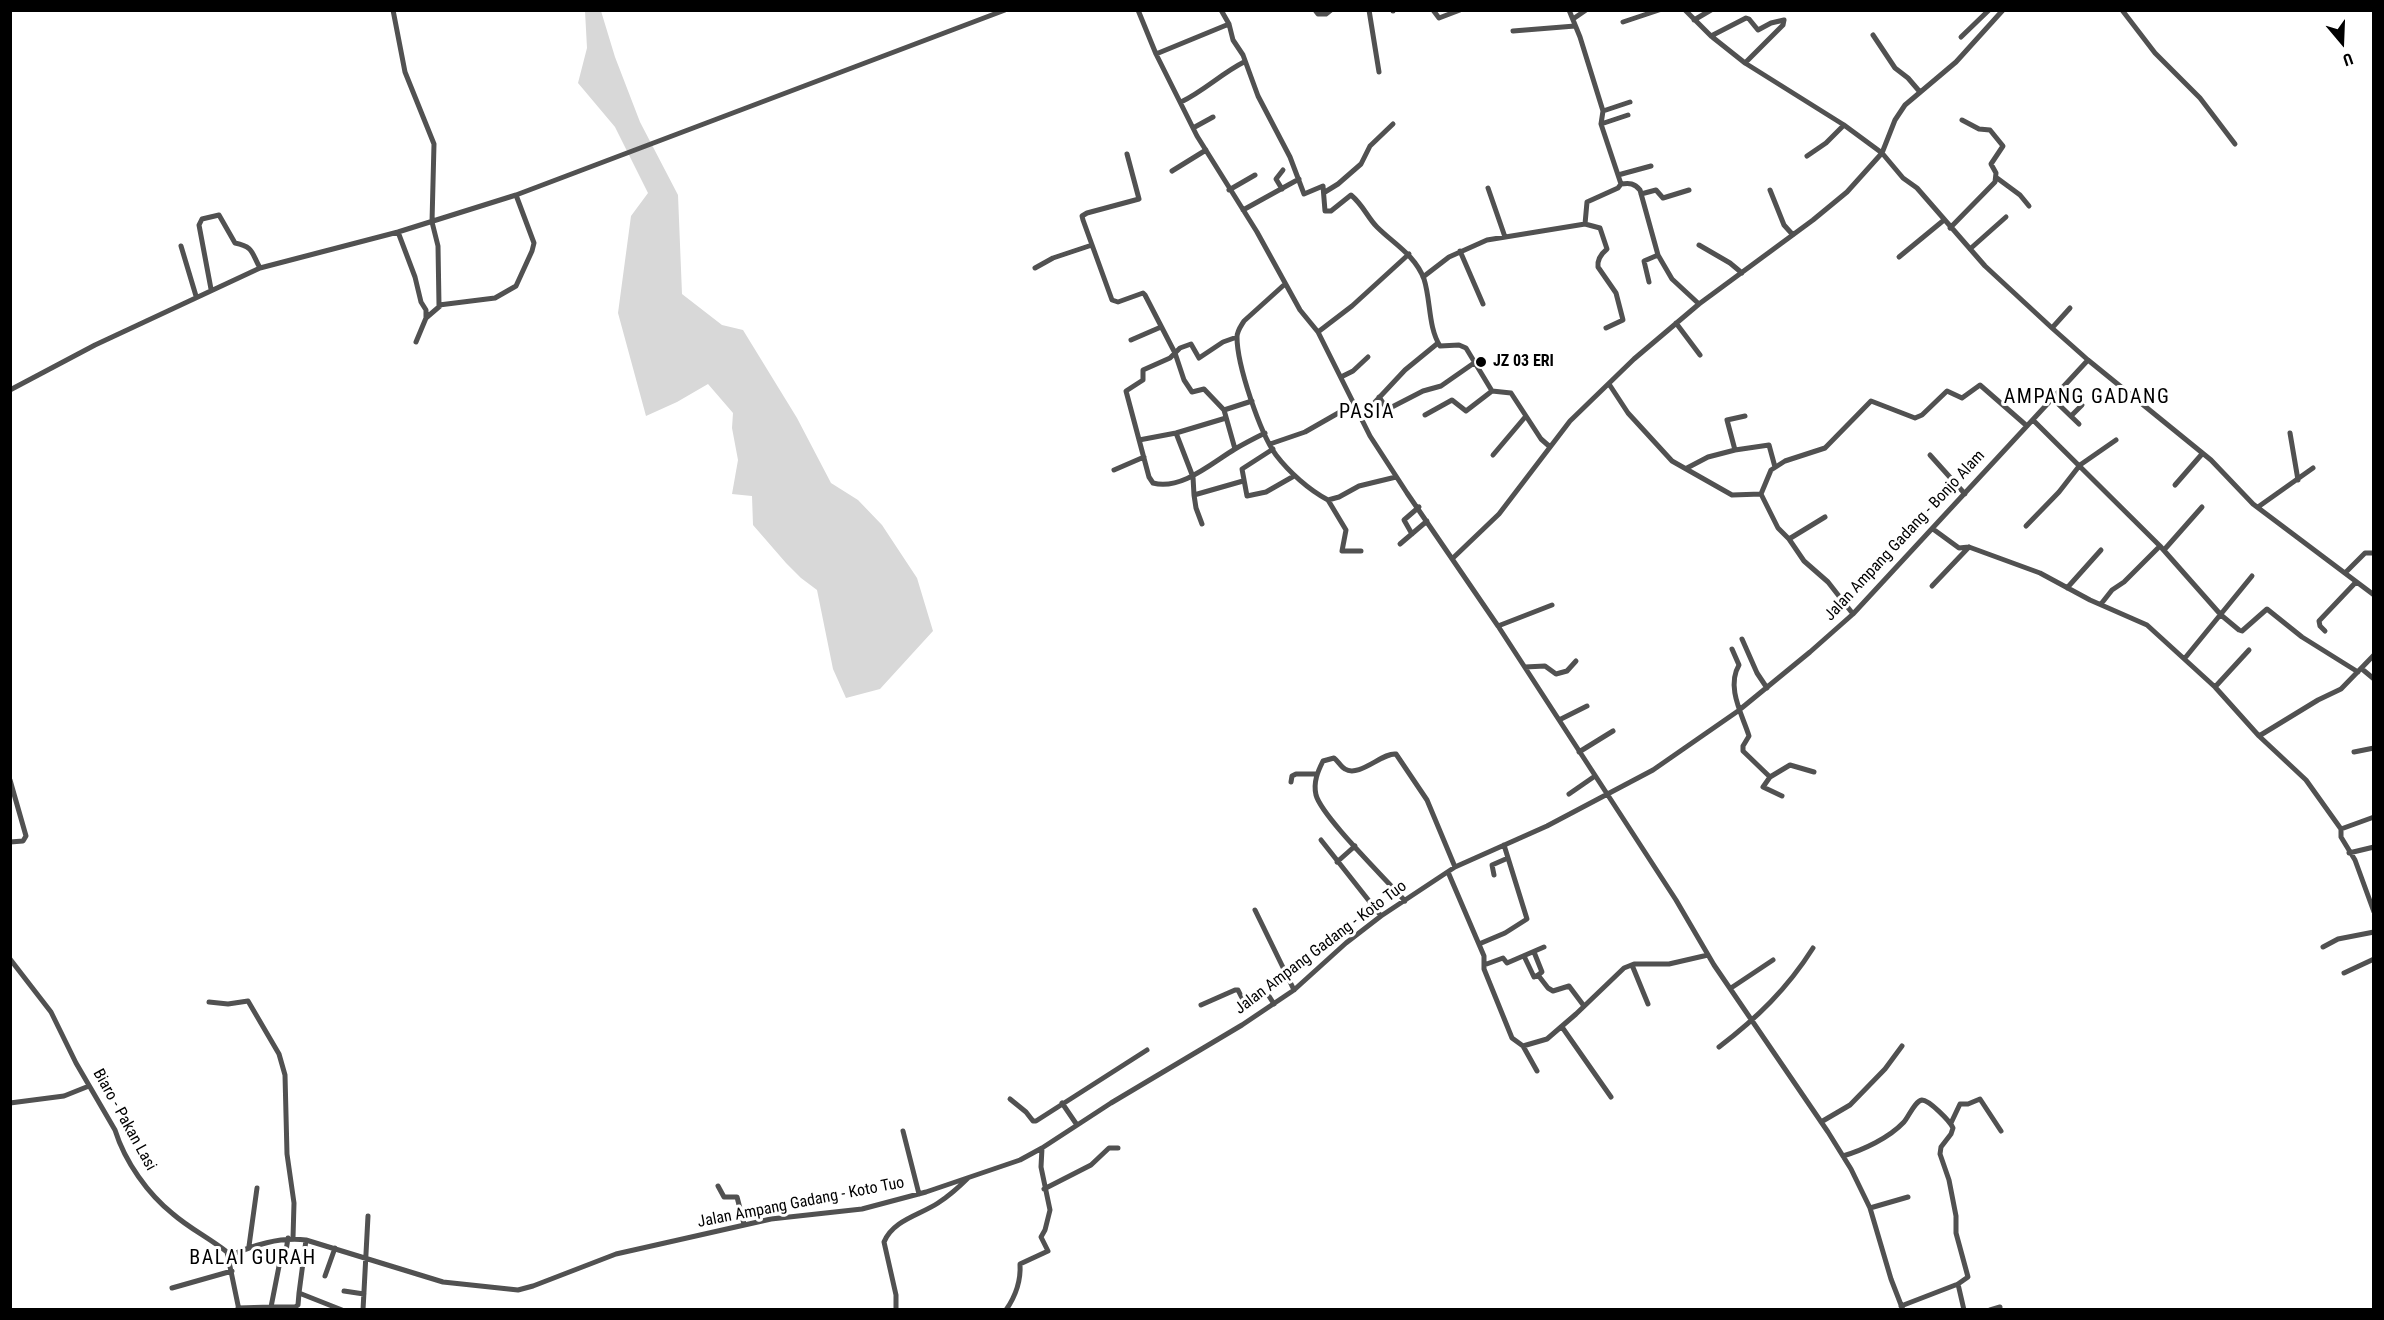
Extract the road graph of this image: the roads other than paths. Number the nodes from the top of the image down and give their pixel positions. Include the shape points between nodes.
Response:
1 (393, 10) edge
2 (984, 10) edge
3 (1005, 10) edge
4 (1138, 10) edge
5 (1221, 10) edge
6 (1315, 10) edge
7 (1331, 10) edge
8 (1369, 10) edge
9 (1433, 10) edge
10 (1460, 10) edge
11 (1569, 10) edge
12 (1586, 10) edge
13 (1659, 10) edge
14 (1685, 10) edge
15 (1711, 10) edge
16 (1989, 10) edge
17 (2003, 10) edge
18 (2122, 10) edge
19 (987, 17) junction
20 (1573, 19) junction
21 (1694, 20) junction
22 (1623, 22) dead end
23 (1229, 24) junction
24 (1575, 26) junction
25 (1513, 31) dead end
26 (1873, 35) dead end
27 (1711, 36) junction
28 (1961, 37) dead end
29 (1156, 54) junction
30 (1244, 62) junction
31 (1745, 63) junction
32 (1378, 72) dead end
33 (1920, 92) junction
34 (1181, 102) junction
35 (1630, 102) dead end
36 (1604, 111) junction
37 (1628, 115) dead end
38 (1213, 117) dead end
39 (1962, 120) dead end
40 (1393, 124) dead end
41 (1601, 124) junction
42 (1844, 125) junction
43 (1193, 128) junction
44 (2235, 144) dead end
45 (1206, 150) junction
46 (1882, 153) junction
47 (1127, 154) dead end
48 (1808, 156) dead end
49 (1651, 166) dead end
50 (1282, 170) dead end
51 (1172, 171) dead end
52 (1255, 175) dead end
53 (1618, 176) junction
54 (1997, 178) junction
55 (1299, 179) junction
56 (1621, 184) junction
57 (1488, 188) dead end
58 (1282, 189) junction
59 (1689, 189) dead end
60 (1229, 190) junction
61 (1770, 190) dead end
62 (1325, 192) junction
63 (1641, 194) junction
64 (516, 195) junction
65 (2029, 206) dead end
66 (1243, 210) junction
67 (2006, 217) dead end
68 (1944, 220) junction
69 (432, 222) junction
70 (1585, 224) junction
71 (1950, 228) junction
72 (398, 232) junction
73 (1793, 235) junction
74 (1505, 237) junction
75 (1092, 245) junction
76 (1700, 245) dead end
77 (181, 246) dead end
78 (1970, 249) junction
79 (1460, 251) junction
80 (1409, 254) junction
81 (1658, 255) junction
82 (1899, 257) dead end
83 (260, 268) junction
84 (1035, 268) dead end
85 (1742, 273) junction
86 (1423, 277) junction
87 (1649, 282) dead end
88 (1285, 284) junction
89 (211, 289) junction
90 (196, 296) junction
91 (1483, 304) dead end
92 (1699, 304) junction
93 (440, 306) junction
94 (2070, 308) dead end
95 (426, 318) junction
96 (1676, 323) junction
97 (1161, 327) junction
98 (1606, 328) dead end
99 (2052, 328) junction
100 (1318, 332) junction
101 (1237, 337) junction
102 (1131, 339) dead end
103 (416, 342) dead end
104 (1438, 343) junction
105 (1175, 352) junction
106 (1700, 355) dead end
107 (1368, 357) dead end
108 (2088, 360) junction
109 (1474, 363) junction
110 (1341, 377) junction
111 (1609, 384) junction
112 (10, 390) edge
113 (1492, 391) junction
114 (1379, 397) junction
115 (2053, 399) junction
116 (1252, 401) junction
117 (1354, 404) junction
118 (2082, 405) dead end
119 (1224, 410) junction
120 (1425, 415) dead end
121 (1362, 416) junction
122 (1526, 416) junction
123 (1745, 416) dead end
124 (2071, 416) junction
125 (1226, 418) junction
126 (2033, 420) junction
127 (2079, 424) dead end
128 (2027, 426) junction
129 (1176, 433) junction
130 (1265, 433) junction
131 (2290, 433) dead end
132 (1139, 440) junction
133 (2116, 440) dead end
134 (1549, 446) junction
135 (1272, 447) junction
136 (1235, 449) junction
137 (1735, 450) junction
138 (2202, 453) junction
139 (1493, 455) dead end
140 (1930, 455) dead end
141 (1144, 457) junction
142 (2080, 465) junction
143 (1775, 467) junction
144 (1687, 468) junction
145 (2313, 468) dead end
146 (1114, 470) dead end
147 (1294, 476) junction
148 (1193, 477) junction
149 (1396, 477) junction
150 (2298, 480) junction
151 (1243, 481) junction
152 (2175, 485) dead end
153 (1761, 494) junction
154 (1965, 494) junction
155 (1194, 495) junction
156 (1328, 500) junction
157 (1419, 507) junction
158 (2202, 507) dead end
159 (2258, 507) junction
160 (1825, 517) dead end
161 (1427, 520) junction
162 (1202, 524) dead end
163 (2026, 526) dead end
164 (1933, 529) junction
165 (1412, 534) junction
166 (1789, 538) junction
167 (1400, 544) dead end
168 (1969, 547) junction
169 (2162, 548) junction
170 (1361, 550) dead end
171 (2101, 550) dead end
172 (2373, 553) edge
173 (1453, 558) junction
174 (2345, 573) junction
175 (2252, 576) dead end
176 (2356, 582) junction
177 (1932, 586) dead end
178 (2067, 588) junction
179 (2373, 595) edge
180 (1552, 604) dead end
181 (2101, 604) junction
182 (1853, 614) junction
183 (2221, 615) junction
184 (1498, 626) junction
185 (2325, 631) dead end
186 (1742, 639) dead end
187 (1732, 649) dead end
188 (2249, 650) dead end
189 (2373, 655) edge
190 (2185, 658) junction
191 (1576, 661) dead end
192 (1525, 667) junction
193 (2360, 671) junction
194 (2373, 679) edge
195 (2215, 687) junction
196 (1767, 688) junction
197 (1587, 706) dead end
198 (1738, 711) junction
199 (1559, 720) junction
200 (1613, 731) dead end
201 (2259, 736) junction
202 (2373, 748) edge
203 (1579, 752) junction
204 (2354, 752) dead end
205 (1814, 772) dead end
206 (1317, 774) junction
207 (1595, 776) junction
208 (1770, 777) junction
209 (10, 780) edge
210 (1291, 782) dead end
211 (1569, 794) dead end
212 (1608, 795) junction
213 (1782, 796) dead end
214 (2373, 817) edge
215 (2341, 829) junction
216 (1321, 840) dead end
217 (10, 842) edge
218 (1504, 845) junction
219 (1355, 846) junction
220 (2373, 846) edge
221 (2349, 854) junction
222 (1508, 858) junction
223 (1337, 862) junction
224 (1455, 867) junction
225 (1449, 872) junction
226 (1494, 875) dead end
227 (1406, 900) junction
228 (1255, 910) dead end
229 (2373, 912) edge
230 (1381, 916) junction
231 (2373, 932) edge
232 (1479, 944) junction
233 (1544, 947) dead end
234 (2323, 947) dead end
235 (1813, 948) dead end
236 (1534, 952) junction
237 (1708, 955) junction
238 (1524, 956) junction
239 (10, 959) edge
240 (2373, 959) edge
241 (1773, 960) dead end
242 (1484, 965) junction
243 (1632, 965) junction
244 (2344, 973) dead end
245 (1538, 975) junction
246 (1731, 988) junction
247 (1294, 990) junction
248 (209, 1002) dead end
249 (1274, 1004) junction
250 (1648, 1004) dead end
251 (1201, 1005) dead end
252 (1584, 1006) junction
253 (1753, 1021) junction
254 (1562, 1027) junction
255 (1523, 1046) junction
256 (1902, 1046) dead end
257 (1719, 1047) dead end
258 (1147, 1050) dead end
259 (1537, 1071) dead end
260 (90, 1086) junction
261 (1611, 1097) dead end
262 (1010, 1099) dead end
263 (1062, 1102) junction
264 (10, 1103) edge
265 (1821, 1122) junction
266 (1951, 1123) junction
267 (1077, 1125) junction
268 (903, 1131) dead end
269 (2001, 1131) dead end
270 (1042, 1148) junction
271 (1118, 1148) dead end
272 (1843, 1156) junction
273 (969, 1177) junction
274 (718, 1186) dead end
275 (257, 1188) dead end
276 (1044, 1189) junction
277 (919, 1194) junction
278 (1908, 1197) dead end
279 (1870, 1208) junction
280 (368, 1216) dead end
281 (744, 1224) junction
282 (291, 1238) junction
283 (306, 1240) junction
284 (249, 1246) junction
285 (335, 1248) junction
286 (229, 1256) junction
287 (366, 1257) junction
288 (232, 1271) junction
289 (325, 1276) dead end
290 (1959, 1284) junction
291 (172, 1287) dead end
292 (344, 1291) dead end
293 (299, 1293) junction
294 (364, 1294) junction
295 (2000, 1306) dead end
296 (271, 1307) junction
297 (1902, 1308) edge
298 (238, 1309) edge
299 (342, 1310) edge
300 (363, 1310) edge
301 (896, 1310) edge
302 (1006, 1310) edge
303 (1964, 1310) edge
304 (1990, 1310) edge

1 - 69 street via 405,72 434,144
2 - 19 street
3 - 19 street
4 - 29 street
5 - 23 street
6 - 7 street via 1318,14
8 - 32 street
9 - 10 street via 1439,18
11 - 20 street
12 - 20 street
13 - 22 street
14 - 21 street
15 - 21 street
16 - 28 street
17 - 33 street via 1956,62
18 - 44 street
19 - 64 street
20 - 24 street
21 - 27 street
23 - 29 street
23 - 30 street
24 - 25 street
24 - 36 street
26 - 33 street via 1895,68
27 - 31 street
27 - 31 street via 1746,18 1758,30 1784,20
29 - 34 street
30 - 34 street
30 - 55 street
31 - 42 street
33 - 46 street via 1899,112
34 - 43 street
35 - 36 street
36 - 41 street
37 - 41 street
38 - 43 street
39 - 54 street via 1990,130 2003,146 1991,164
40 - 62 street via 1370,146 1361,164
41 - 53 street
42 - 46 street
42 - 48 street
43 - 45 street
45 - 51 street
45 - 60 street
46 - 68 street
46 - 73 street via 1830,207
47 - 75 street via 1140,199 1084,214
49 - 53 street
50 - 58 street via 1276,177
52 - 60 street
53 - 56 street
54 - 65 street
54 - 71 street
55 - 58 street
55 - 62 street via 1304,194 1321,186
56 - 63 street via 1635,185
56 - 70 street via 1585,204
57 - 74 street
58 - 66 street
59 - 63 street via 1663,198 1656,190
60 - 66 street
61 - 73 street via 1784,225
62 - 80 street via 1325,211 1331,211 1351,195 1376,226
63 - 81 street
64 - 69 street
64 - 93 street via 534,246 516,286 495,298
66 - 88 street
67 - 78 street
68 - 71 street
68 - 82 street
69 - 72 street
69 - 93 street via 438,246
70 - 74 street
70 - 98 street via 1599,228 1603,237 1607,249 1599,258 1598,267 1616,293 1623,320
71 - 78 street
72 - 83 street
72 - 95 street
73 - 85 street
74 - 79 street
75 - 84 street
75 - 97 street via 1112,300 1118,302 1143,293
76 - 85 street
77 - 90 street
78 - 99 street
79 - 86 street
79 - 91 street
80 - 86 street
80 - 100 street
81 - 87 street via 1643,263
81 - 92 street via 1672,279
83 - 89 street
83 - 89 street via 249,248 235,243 219,215 202,219 199,225
85 - 92 street
86 - 104 street
88 - 100 street
88 - 101 street via 1244,321
89 - 90 street
90 - 112 street
92 - 96 street
93 - 95 street
94 - 99 street
95 - 103 street
96 - 106 street
96 - 111 street
97 - 102 street
97 - 105 street
99 - 108 street
100 - 110 street
101 - 105 street via 1199,358 1191,344
101 - 116 street
104 - 109 street via 1443,348 1463,345
104 - 114 street
105 - 119 street via 1192,392 1204,389
105 - 132 street via 1143,370 1143,380 1126,392
107 - 110 street
108 - 115 street, Jalan Ampang Gadang - Bonjo Alam
108 - 138 street
109 - 113 street
109 - 114 street via 1441,386 1390,408
110 - 117 street
111 - 134 street
111 - 144 street via 1628,413 1669,458
113 - 120 street via 1466,411 1452,400
113 - 122 street via 1511,393
114 - 121 street
115 - 124 street
115 - 126 street, Jalan Ampang Gadang - Bonjo Alam
116 - 119 street
116 - 130 street
117 - 121 street
117 - 135 street
118 - 124 street
119 - 125 street
121 - 149 street
122 - 134 street
122 - 139 street
123 - 137 street via 1727,420
124 - 127 street
125 - 129 street
125 - 136 street
126 - 128 street, Jalan Ampang Gadang - Bonjo Alam
126 - 142 street
128 - 143 street via 1980,386 1962,398 1947,391 1915,418 1871,401 1825,448
128 - 154 street, Jalan Ampang Gadang - Bonjo Alam
129 - 132 street
129 - 148 street
130 - 135 street
130 - 136 street
131 - 150 street
132 - 141 street
133 - 142 street
134 - 173 street via 1499,514
135 - 147 street
135 - 151 street via 1260,459 1244,466
136 - 148 street
137 - 143 street via 1769,445
137 - 144 street
138 - 152 street
138 - 159 street
140 - 154 street
141 - 146 street
141 - 148 street via 1156,484
142 - 163 street
142 - 169 street
143 - 153 street
144 - 153 street via 1732,495
145 - 150 street
147 - 151 street via 1251,497 1245,494
147 - 156 street
148 - 155 street
149 - 156 street via 1359,486
149 - 157 street
150 - 159 street
151 - 155 street
153 - 166 street via 1774,523
154 - 164 street, Jalan Ampang Gadang - Bonjo Alam
155 - 162 street
156 - 170 street via 1346,530 1342,551
157 - 161 street
157 - 165 street via 1404,520
158 - 169 street
159 - 174 street
160 - 166 street
161 - 165 street
161 - 173 street
164 - 168 street via 1959,548
164 - 182 street, Jalan Ampang Gadang - Bonjo Alam
165 - 167 street
166 - 182 street via 1804,561 1828,582
168 - 177 street
168 - 178 street via 2040,573
169 - 181 street
169 - 183 street
171 - 178 street
172 - 174 street via 2365,554
173 - 184 street
174 - 176 street
175 - 183 street
176 - 179 street
176 - 185 street via 2319,621
178 - 181 street
180 - 184 street
181 - 190 street via 2147,625
182 - 196 street, Jalan Ampang Gadang - Bonjo Alam
183 - 190 street
183 - 193 street via 2242,631 2267,609 2302,637
184 - 192 street
186 - 196 street
187 - 198 street via 1739,665 1734,674
188 - 195 street
189 - 193 street
190 - 195 street
191 - 192 street via 1567,671 1556,674 1545,666
192 - 199 street
193 - 194 street
193 - 201 street via 2341,689
195 - 201 street
196 - 198 street, Jalan Ampang Gadang - Bonjo Alam
197 - 199 street
198 - 208 street via 1748,734 1743,751
198 - 212 street, Jalan Ampang Gadang - Bonjo Alam via 1653,770
199 - 203 street
200 - 203 street
201 - 215 street via 2306,780
202 - 204 street
203 - 207 street
205 - 208 street via 1790,765
206 - 210 street via 1296,774
206 - 219 street via 1317,799
206 - 224 street via 1324,760 1334,758 1349,770 1396,754 1427,800
207 - 211 street
207 - 212 street
208 - 213 street via 1764,787
209 - 217 street via 26,836 23,841
212 - 218 street, Jalan Ampang Gadang - Koto Tuo
212 - 237 street
214 - 215 street
215 - 221 street
216 - 223 street
218 - 222 street
218 - 224 street, Jalan Ampang Gadang - Koto Tuo
219 - 223 street
219 - 227 street
220 - 221 street
221 - 229 street via 2355,860
222 - 226 street via 1492,865
222 - 232 street via 1527,919
223 - 230 street
224 - 225 street, Jalan Ampang Gadang - Koto Tuo
225 - 227 street, Jalan Ampang Gadang - Koto Tuo
225 - 232 street
227 - 230 street, Jalan Ampang Gadang - Koto Tuo
228 - 247 street
230 - 247 street, Jalan Ampang Gadang - Koto Tuo
231 - 234 street
232 - 242 street
233 - 236 street
235 - 253 street via 1790,981
236 - 238 street
236 - 245 street via 1542,972
237 - 243 street via 1669,964
237 - 246 street
238 - 242 street via 1508,963 1503,958
238 - 245 street via 1534,976
239 - 260 street, Biaro - Pakan Lasi via 51,1012
240 - 244 street
241 - 246 street
242 - 255 street via 1512,1038
243 - 250 street
243 - 252 street via 1621,970
245 - 252 street via 1556,992 1569,987
246 - 253 street
247 - 249 street, Jalan Ampang Gadang - Koto Tuo
248 - 282 street via 248,1001 279,1054 285,1075 287,1154 294,1203
249 - 251 street via 1268,993 1245,1000 1235,990
249 - 267 street, Jalan Ampang Gadang - Koto Tuo
252 - 254 street
253 - 257 street
253 - 265 street
254 - 255 street via 1547,1039
254 - 261 street
255 - 259 street
256 - 265 street via 1850,1105
258 - 263 street
260 - 264 street via 64,1096
260 - 286 street, Biaro - Pakan Lasi via 130,1163 150,1192 172,1214 206,1235
262 - 263 street via 1034,1122
263 - 267 street
265 - 272 street
266 - 269 street via 1960,1104 1980,1099
266 - 272 street via 1928,1102 1918,1101 1898,1127
266 - 290 street via 1953,1131 1941,1146 1940,1154 1968,1273
267 - 270 street, Jalan Ampang Gadang - Koto Tuo
268 - 277 street
270 - 273 street, Jalan Ampang Gadang - Koto Tuo via 1020,1160
270 - 276 street
271 - 276 street via 1109,1149 1092,1165
272 - 279 street
273 - 277 street, Jalan Ampang Gadang - Koto Tuo
273 - 301 street via 941,1201 905,1220 887,1235 885,1252
274 - 281 street via 724,1197 737,1197
275 - 284 street
276 - 302 street via 1050,1214 1041,1237 1048,1251 1020,1264 1020,1276
277 - 281 street, Jalan Ampang Gadang - Koto Tuo via 862,1209
278 - 279 street
279 - 297 street
280 - 287 street
281 - 287 street, Jalan Ampang Gadang - Koto Tuo via 616,1254 518,1290 454,1284
282 - 283 street, Jalan Ampang Gadang - Koto Tuo
282 - 284 street, Jalan Ampang Gadang - Koto Tuo
282 - 296 street via 281,1256
283 - 285 street, Jalan Ampang Gadang - Koto Tuo
283 - 293 street
284 - 286 street, Jalan Ampang Gadang - Koto Tuo
285 - 287 street, Jalan Ampang Gadang - Koto Tuo
285 - 289 street
286 - 288 street
287 - 294 street
288 - 291 street
288 - 298 street
290 - 297 street
290 - 303 street
292 - 294 street
293 - 296 street via 295,1307
293 - 299 street
294 - 300 street
295 - 304 street
296 - 298 street

